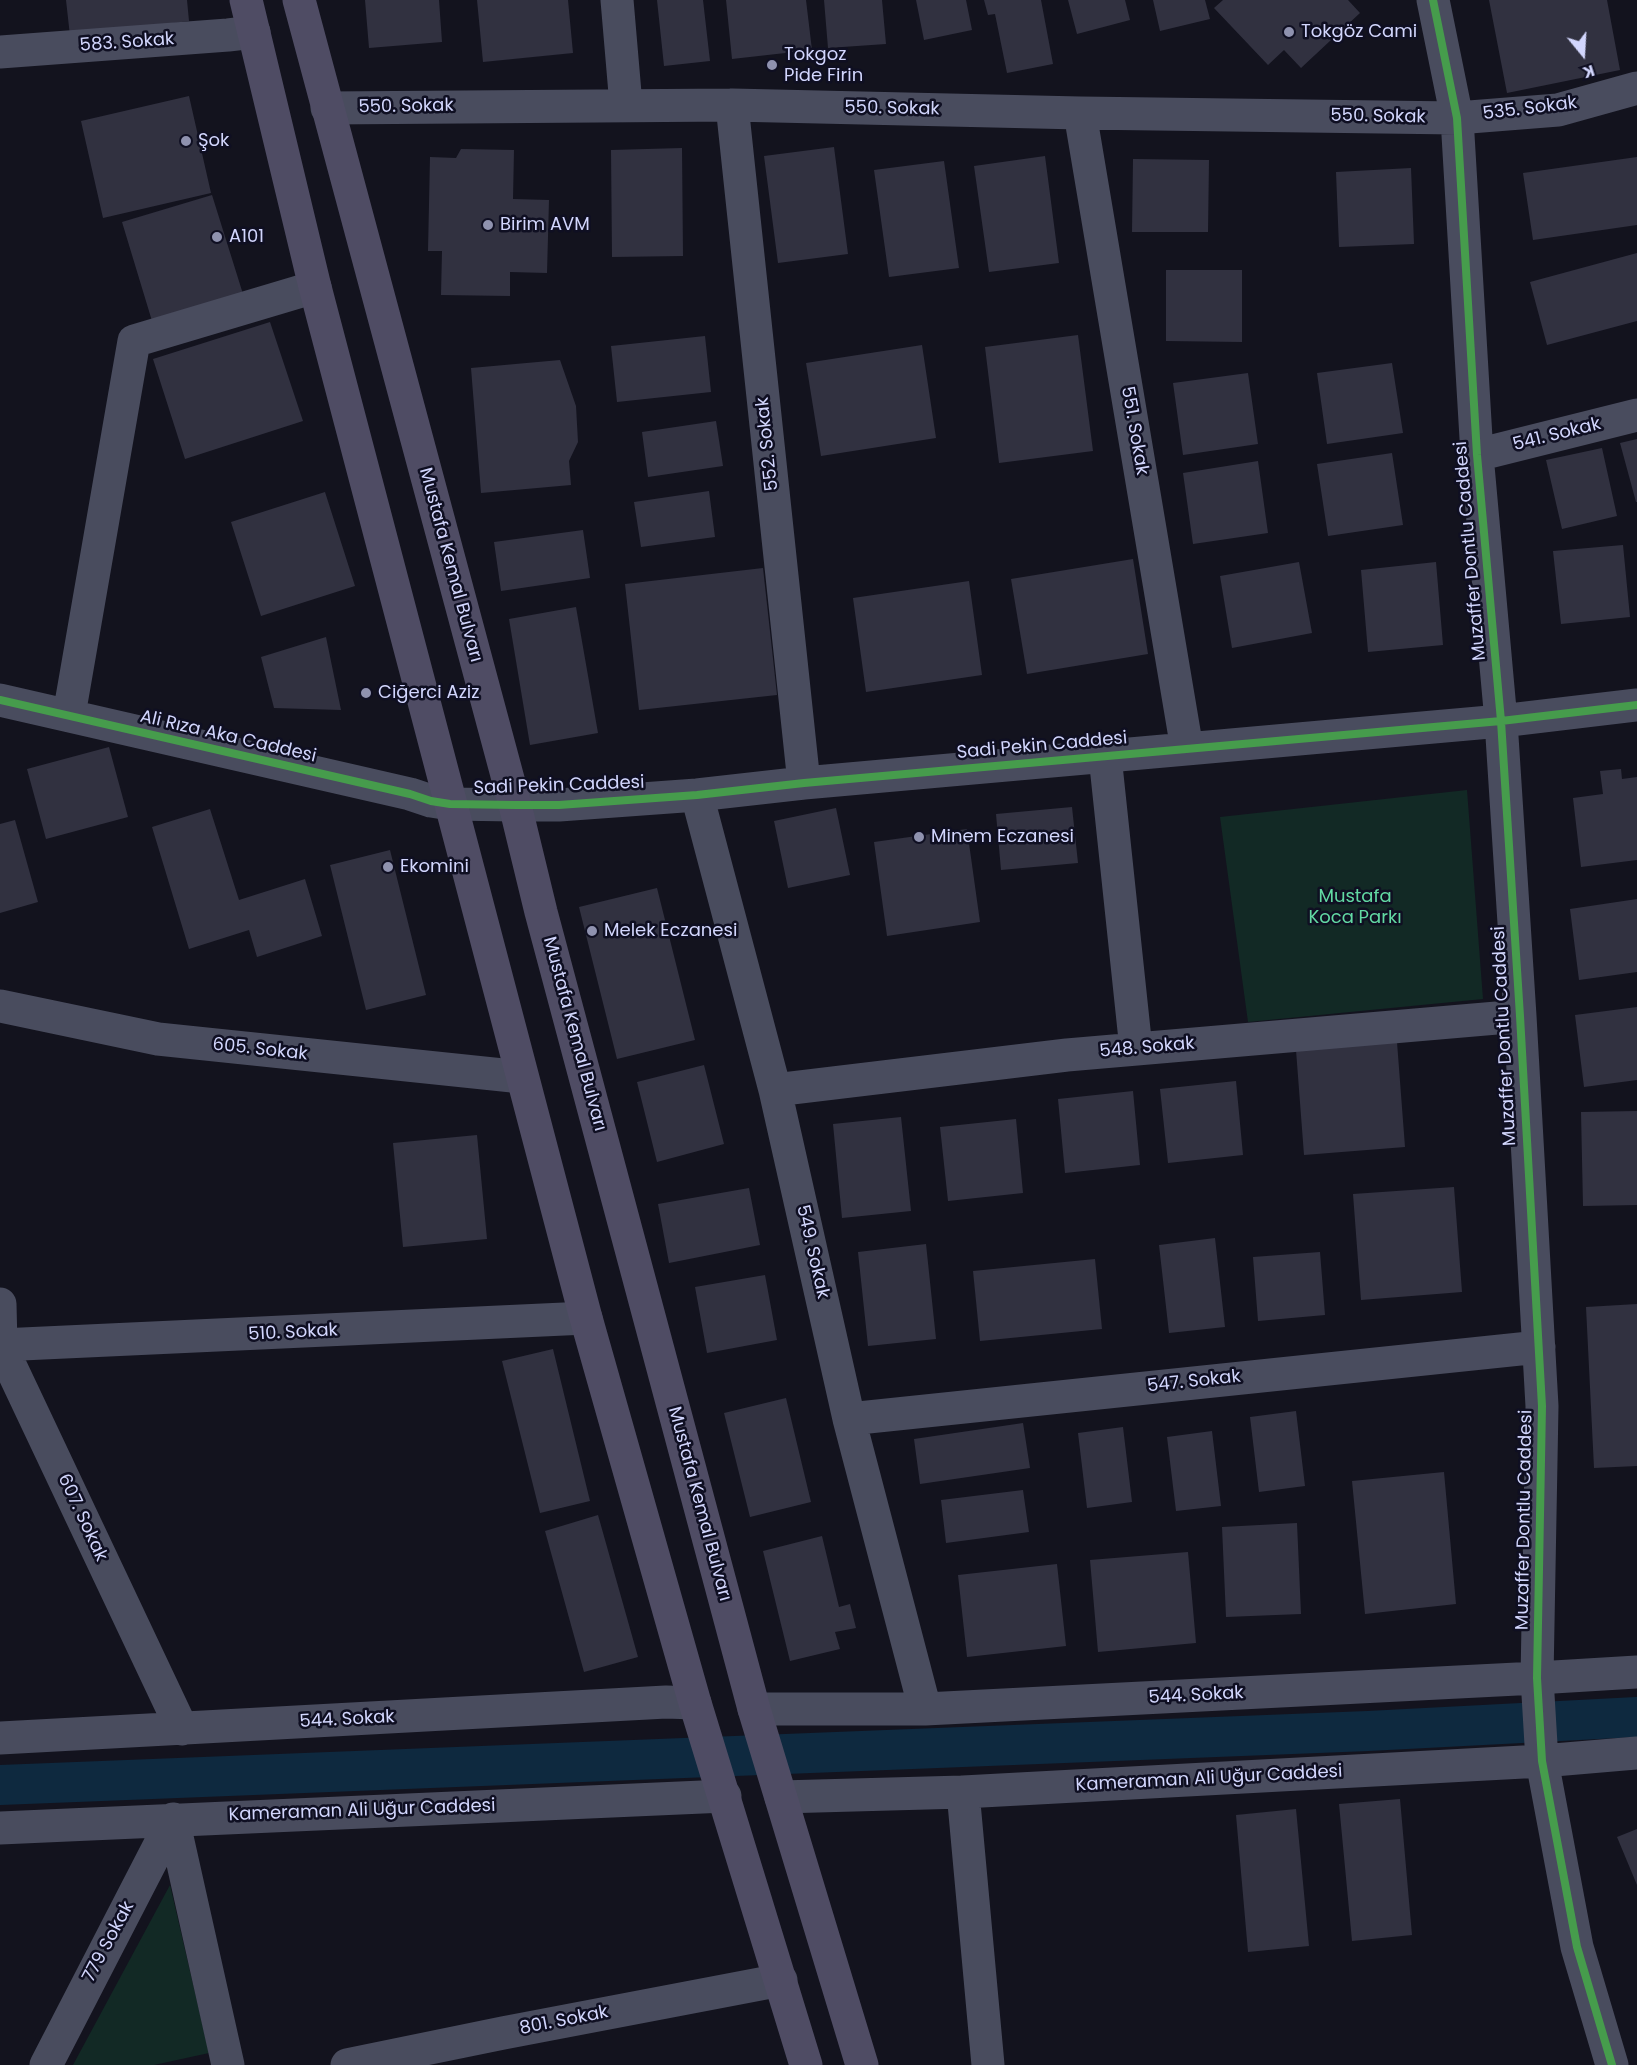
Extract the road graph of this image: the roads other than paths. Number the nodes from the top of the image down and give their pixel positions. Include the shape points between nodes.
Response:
1 (246, 0) edge
2 (299, 0) edge
3 (617, 0) edge
4 (1433, 0) edge
5 (254, 32) junction
6 (0, 52) edge
7 (1637, 88) edge
8 (626, 105) junction
9 (732, 105) junction
10 (327, 108) junction
11 (1080, 113) junction
12 (1457, 118) junction
13 (315, 287) junction
14 (1637, 415) edge
15 (1477, 455) junction
16 (0, 700) edge
17 (1637, 705) edge
18 (69, 715) junction
19 (1501, 721) junction
20 (1188, 749) junction
21 (1105, 756) junction
22 (804, 783) junction
23 (697, 795) junction
24 (450, 804) junction
25 (515, 805) junction
26 (0, 1006) edge
27 (1520, 1016) junction
28 (1136, 1049) junction
29 (522, 1077) junction
30 (775, 1090) junction
31 (0, 1304) edge
32 (586, 1318) junction
33 (0, 1345) edge
34 (1539, 1347) junction
35 (849, 1419) junction
36 (1637, 1672) edge
37 (1537, 1678) junction
38 (697, 1708) junction
39 (754, 1709) junction
40 (924, 1709) junction
41 (182, 1729) junction
42 (0, 1738) edge
43 (1637, 1753) edge
44 (1542, 1761) junction
45 (722, 1788) junction
46 (963, 1792) junction
47 (781, 1797) junction
48 (173, 1819) junction
49 (0, 1828) edge
50 (781, 1980) junction
51 (46, 2065) edge
52 (228, 2065) edge
53 (347, 2065) edge
54 (806, 2065) edge
55 (862, 2065) edge
56 (988, 2065) edge
57 (1612, 2065) edge

1 - 5 main road
2 - 10 main road, Mustafa Kemal Bulvarı
3 - 8 street
4 - 12 street, Muzaffer Dontlu Caddesi
5 - 6 street, 583. Sokak
5 - 13 main road
7 - 12 street, 535. Sokak via 1558,110
8 - 9 street, 550. Sokak
8 - 10 street, 550. Sokak
9 - 11 street, 550. Sokak
9 - 22 street, 552. Sokak
10 - 25 main road, Mustafa Kemal Bulvarı
11 - 12 street, 550. Sokak
11 - 20 street, 551. Sokak
12 - 15 street, Muzaffer Dontlu Caddesi
13 - 18 street via 134,341
13 - 24 main road
14 - 15 street, 541. Sokak
15 - 19 street, Muzaffer Dontlu Caddesi
16 - 18 street, Ali Rıza Aka Caddesi
17 - 19 street, Sadi Pekin Caddesi
18 - 24 street, Ali Rıza Aka Caddesi
19 - 20 street, Sadi Pekin Caddesi
19 - 27 street, Muzaffer Dontlu Caddesi
20 - 21 street, Sadi Pekin Caddesi
21 - 22 street, Sadi Pekin Caddesi
21 - 28 street
22 - 23 street, Sadi Pekin Caddesi
23 - 25 street, Sadi Pekin Caddesi
23 - 30 street, 549. Sokak
24 - 25 street, Sadi Pekin Caddesi
24 - 29 main road
25 - 39 main road, Mustafa Kemal Bulvarı
26 - 29 street, 605. Sokak via 158,1039
27 - 28 street, 548. Sokak
27 - 34 street, Muzaffer Dontlu Caddesi
28 - 30 street, 548. Sokak
29 - 32 main road
30 - 35 street, 549. Sokak
31 - 33 street, 607. Sokak
32 - 33 street, 510. Sokak
32 - 38 main road
33 - 41 street, 607. Sokak
34 - 35 street, 547. Sokak
34 - 37 street, Muzaffer Dontlu Caddesi via 1542,1406
35 - 40 street, 549. Sokak
36 - 37 street, 544. Sokak
37 - 40 street, 544. Sokak
37 - 44 street, Muzaffer Dontlu Caddesi
38 - 41 street, 544. Sokak via 666,1702
38 - 45 main road
39 - 40 street, 544. Sokak
39 - 47 main road, Mustafa Kemal Bulvarı
41 - 42 street, 544. Sokak
43 - 44 street, Kameraman Ali Uğur Caddesi
44 - 46 street, Kameraman Ali Uğur Caddesi
44 - 57 street, Muzaffer Dontlu Caddesi via 1577,1947
45 - 48 street, Kameraman Ali Uğur Caddesi
45 - 50 main road
46 - 47 street, Kameraman Ali Uğur Caddesi
46 - 56 street
47 - 55 main road, Mustafa Kemal Bulvarı
48 - 49 street, Kameraman Ali Uğur Caddesi
48 - 51 street, 779 Sokak
48 - 52 street
50 - 53 street, 801. Sokak
50 - 54 main road

